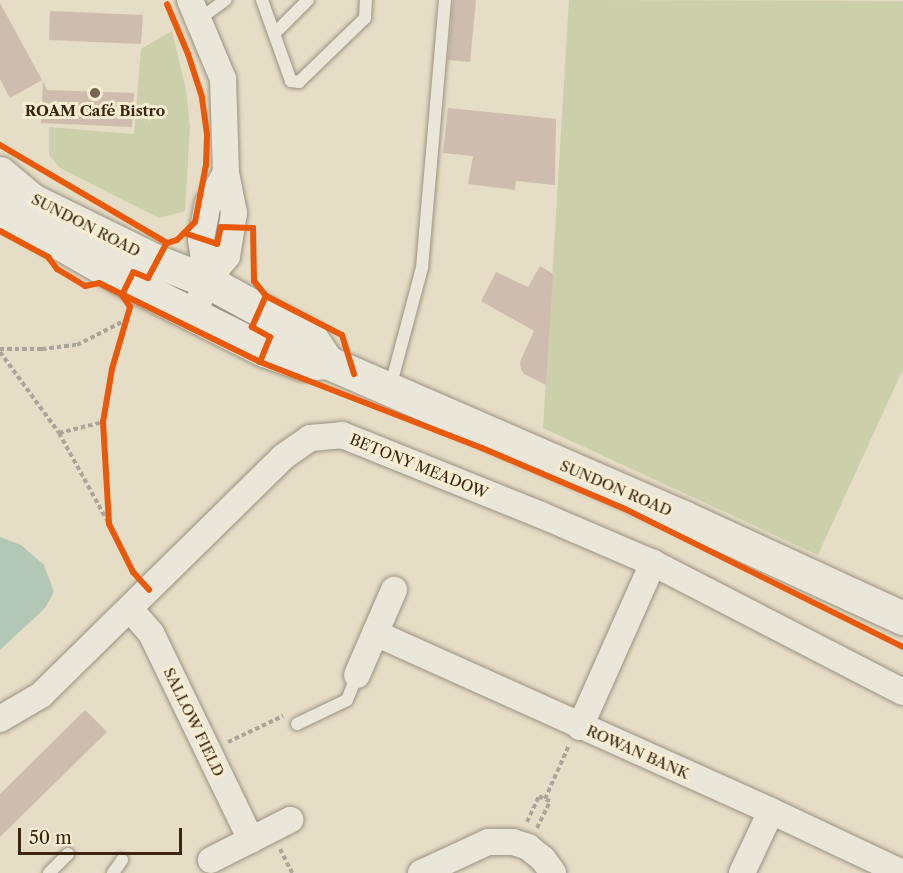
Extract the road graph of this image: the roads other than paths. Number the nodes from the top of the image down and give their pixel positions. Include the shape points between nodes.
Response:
1 (226, 0) edge
2 (262, 0) edge
3 (308, 0) edge
4 (366, 0) edge
5 (445, 0) edge
6 (194, 10) edge
7 (274, 34) junction
8 (0, 173) edge
9 (0, 209) edge
10 (207, 281) junction
11 (193, 315) junction
12 (327, 362) junction
13 (389, 389) junction
14 (652, 563) junction
15 (394, 590) dead end
16 (130, 609) junction
17 (903, 618) edge
18 (375, 633) junction
19 (357, 675) joint
20 (903, 692) edge
21 (0, 718) edge
22 (297, 724) road end
23 (580, 727) junction
24 (771, 811) junction
25 (290, 820) dead end
26 (251, 840) junction
27 (68, 854) dead end
28 (122, 860) dead end
29 (212, 860) dead end
30 (900, 872) edge
31 (49, 873) edge
32 (113, 873) edge
33 (421, 873) edge
34 (553, 873) edge
35 (742, 873) edge

1 - 6 lane
2 - 7 lane
3 - 7 lane
4 - 7 lane via 365,18 299,82 291,81
5 - 13 lane via 422,268
6 - 10 street via 224,79 226,173 208,204 201,239
8 - 10 street, SUNDON ROAD via 32,200 156,261
9 - 11 street, SUNDON ROAD
10 - 11 street
10 - 12 street, SUNDON ROAD via 311,338
11 - 12 street, SUNDON ROAD via 278,355 304,364
12 - 13 street, SUNDON ROAD
13 - 17 street, SUNDON ROAD
14 - 16 street, BETONY MEADOW via 342,435 310,438 283,457
14 - 20 street, BETONY MEADOW
14 - 23 street
15 - 18 street
16 - 21 street, BETONY MEADOW via 41,695
16 - 26 street, SALLOW FIELD via 151,633
18 - 19 street
18 - 23 street, ROWAN BANK
19 - 22 lane via 347,700
23 - 24 street, ROWAN BANK
24 - 30 street, ROWAN BANK
24 - 35 street
25 - 26 street
26 - 29 street
27 - 31 lane
28 - 32 lane
33 - 34 street via 488,842 522,845 543,859

